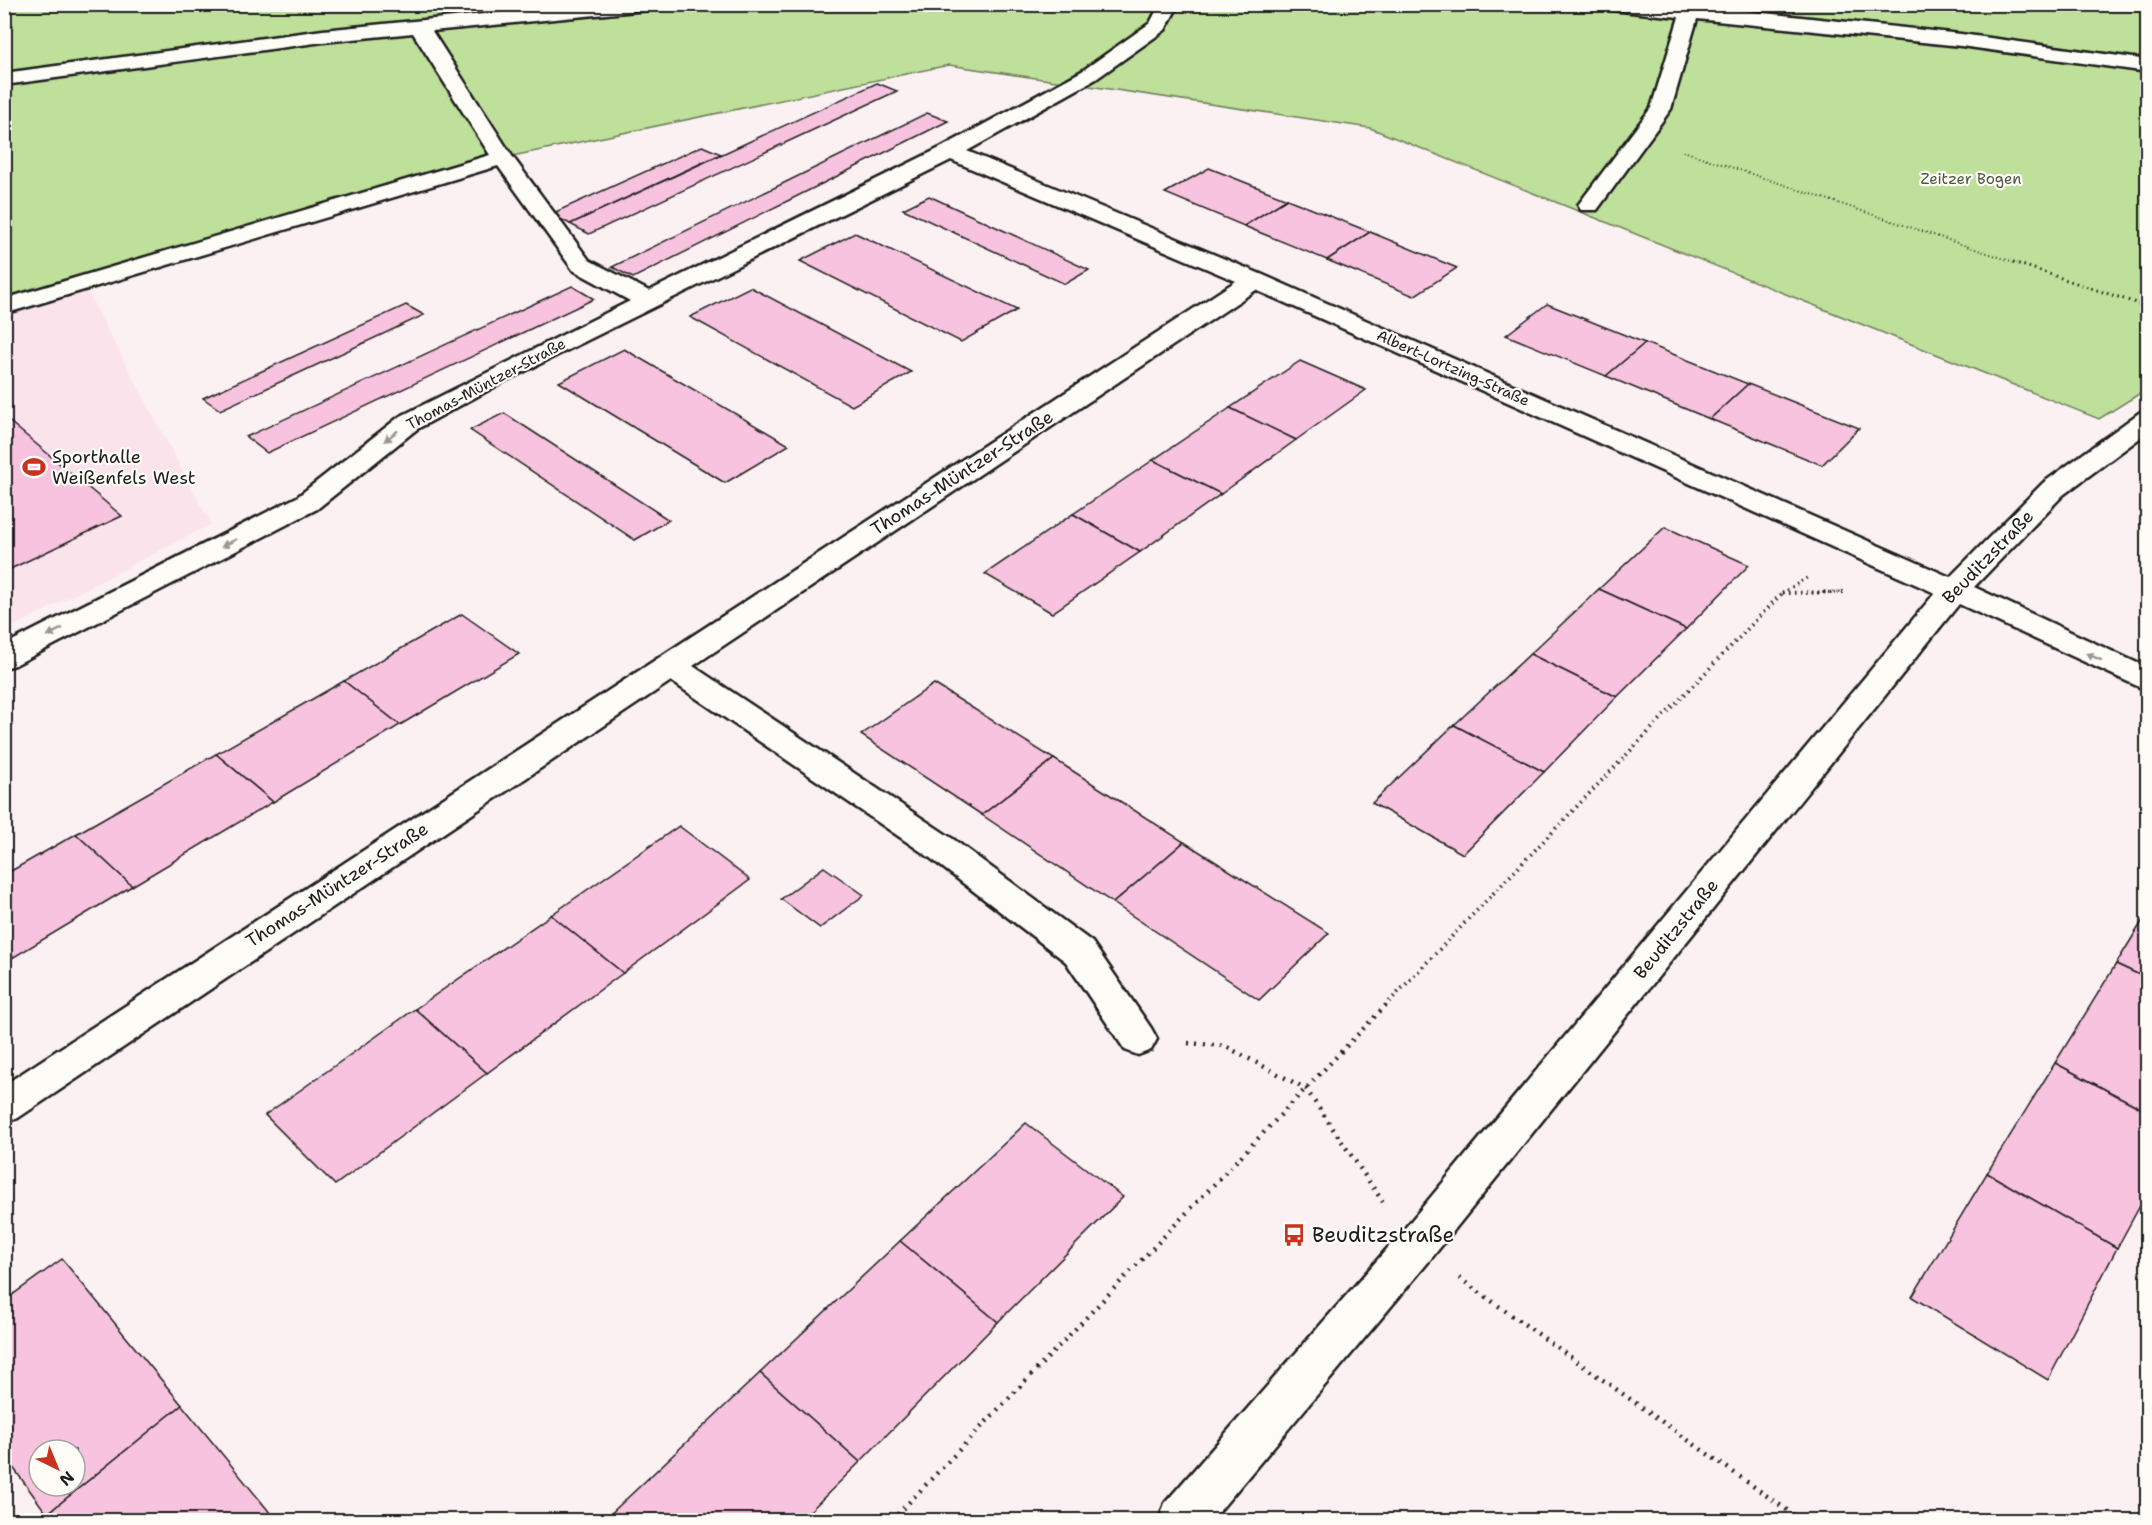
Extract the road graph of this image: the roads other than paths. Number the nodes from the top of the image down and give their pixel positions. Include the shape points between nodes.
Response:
1 (646, 4) edge
2 (1170, 4) edge
3 (1611, 4) edge
4 (1690, 11) junction
5 (420, 28) junction
6 (2148, 66) edge
7 (4, 79) edge
8 (950, 152) junction
9 (503, 158) junction
10 (1589, 205) dead end
11 (1254, 280) junction
12 (649, 302) junction
13 (4, 308) edge
14 (2148, 418) edge
15 (1954, 590) junction
16 (4, 658) edge
17 (670, 665) junction
18 (2148, 681) edge
19 (1138, 1039) road end
20 (4, 1106) edge
21 (1182, 1521) edge

1 - 5 street
2 - 8 street, Thomas-Müntzer-Straße via 1158,26 1089,75
3 - 4 street
4 - 6 street via 1961,40
4 - 10 street via 1661,109
5 - 7 street via 312,37
5 - 9 street
8 - 11 street, Albert-Lortzing-Straße
8 - 12 street, Thomas-Müntzer-Straße
9 - 12 street via 581,265
9 - 13 street
11 - 15 street, Albert-Lortzing-Straße
11 - 17 street, Thomas-Müntzer-Straße
12 -> 16 street, Thomas-Müntzer-Straße via 408,423 307,503
14 - 15 street, Beuditzstraße via 2054,489
18 -> 15 street, Albert-Lortzing-Straße
15 - 21 street, Beuditzstraße via 1415,1247
17 - 19 street via 941,848 1079,952
17 - 20 street, Thomas-Müntzer-Straße

